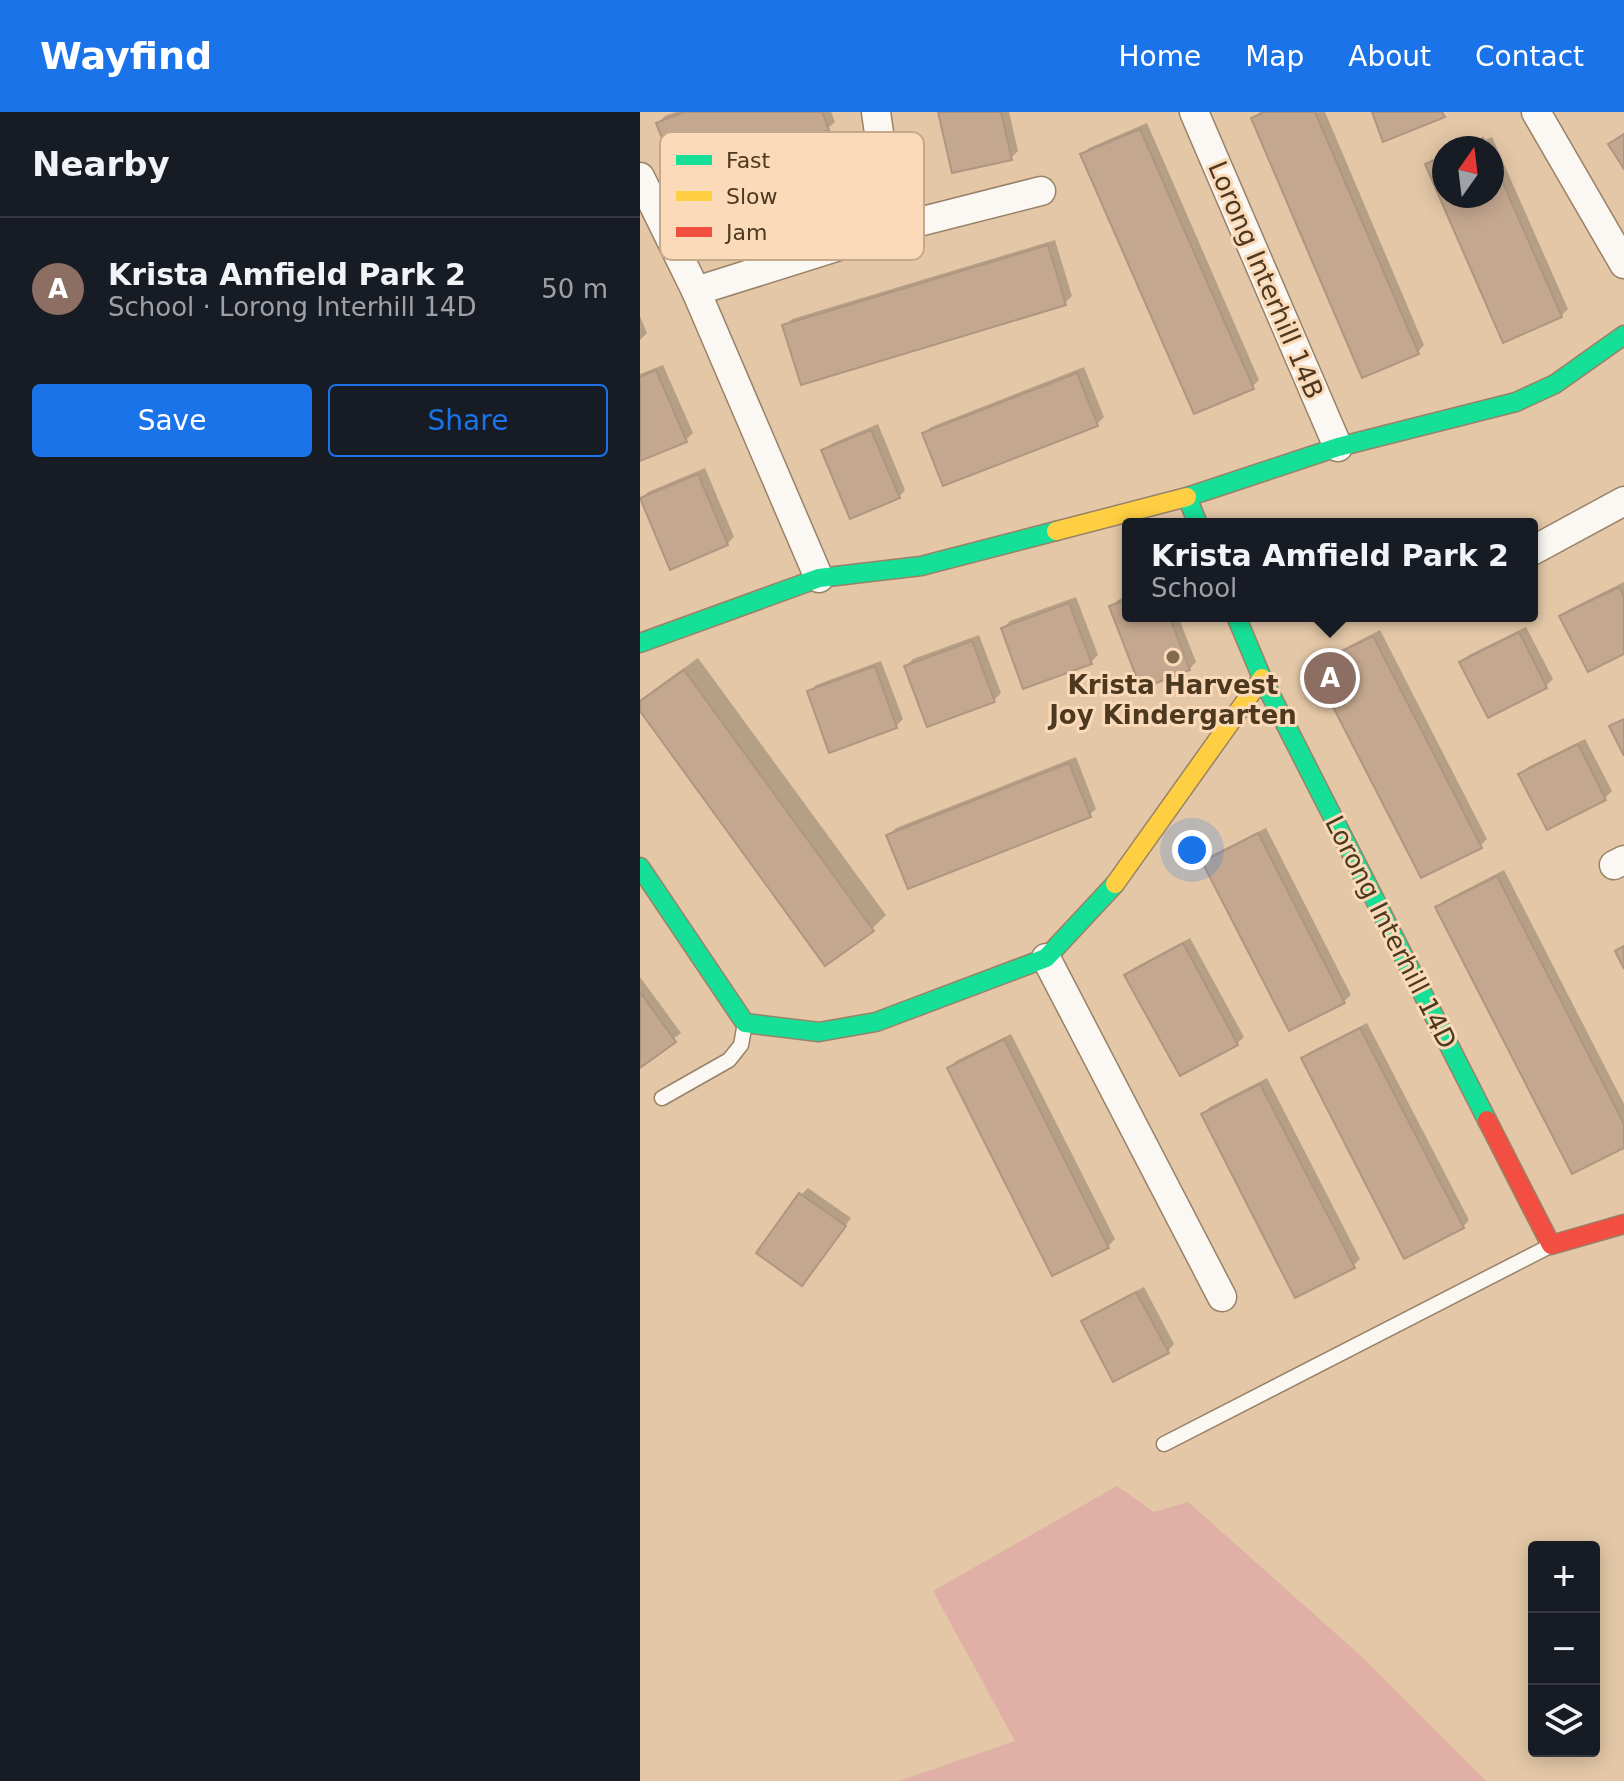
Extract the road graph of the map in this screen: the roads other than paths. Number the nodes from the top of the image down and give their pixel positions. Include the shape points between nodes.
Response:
1 (876, 112) edge
2 (1194, 112) edge
3 (1542, 114) edge
4 (879, 132) edge
5 (640, 177) edge
6 (1041, 191) dead end
7 (660, 217) edge
8 (924, 221) edge
9 (681, 260) edge
10 (795, 260) edge
11 (1624, 264) edge
12 (696, 291) junction
13 (1624, 335) edge
14 (1338, 447) junction
15 (1187, 497) junction
16 (1624, 501) edge
17 (1196, 518) edge
18 (1538, 548) edge
19 (819, 578) junction
20 (1239, 622) edge
21 (640, 643) edge
22 (1262, 678) junction
23 (640, 867) edge
24 (1046, 958) junction
25 (745, 1023) junction
26 (662, 1098) dead end
27 (1624, 1224) edge
28 (1551, 1245) junction
29 (1222, 1297) dead end
30 (1164, 1444) dead end

1 - 4 street
2 - 14 street, Lorong Interhill 14B
3 - 11 street
5 - 7 street
6 - 8 street
9 - 12 street
10 - 12 street
12 - 19 street
13 - 14 street via 1555,384 1516,402
14 - 15 street
15 - 17 street
15 - 19 street via 921,566
16 - 18 street
19 - 21 street
20 - 22 street, Lorong Interhill 14D
22 - 24 street via 1108,895
22 - 28 street, Lorong Interhill 14D
23 - 25 street
24 - 25 street via 876,1022 819,1032
24 - 29 street
25 - 26 lane via 741,1045 729,1060
27 - 28 street
28 - 30 lane

